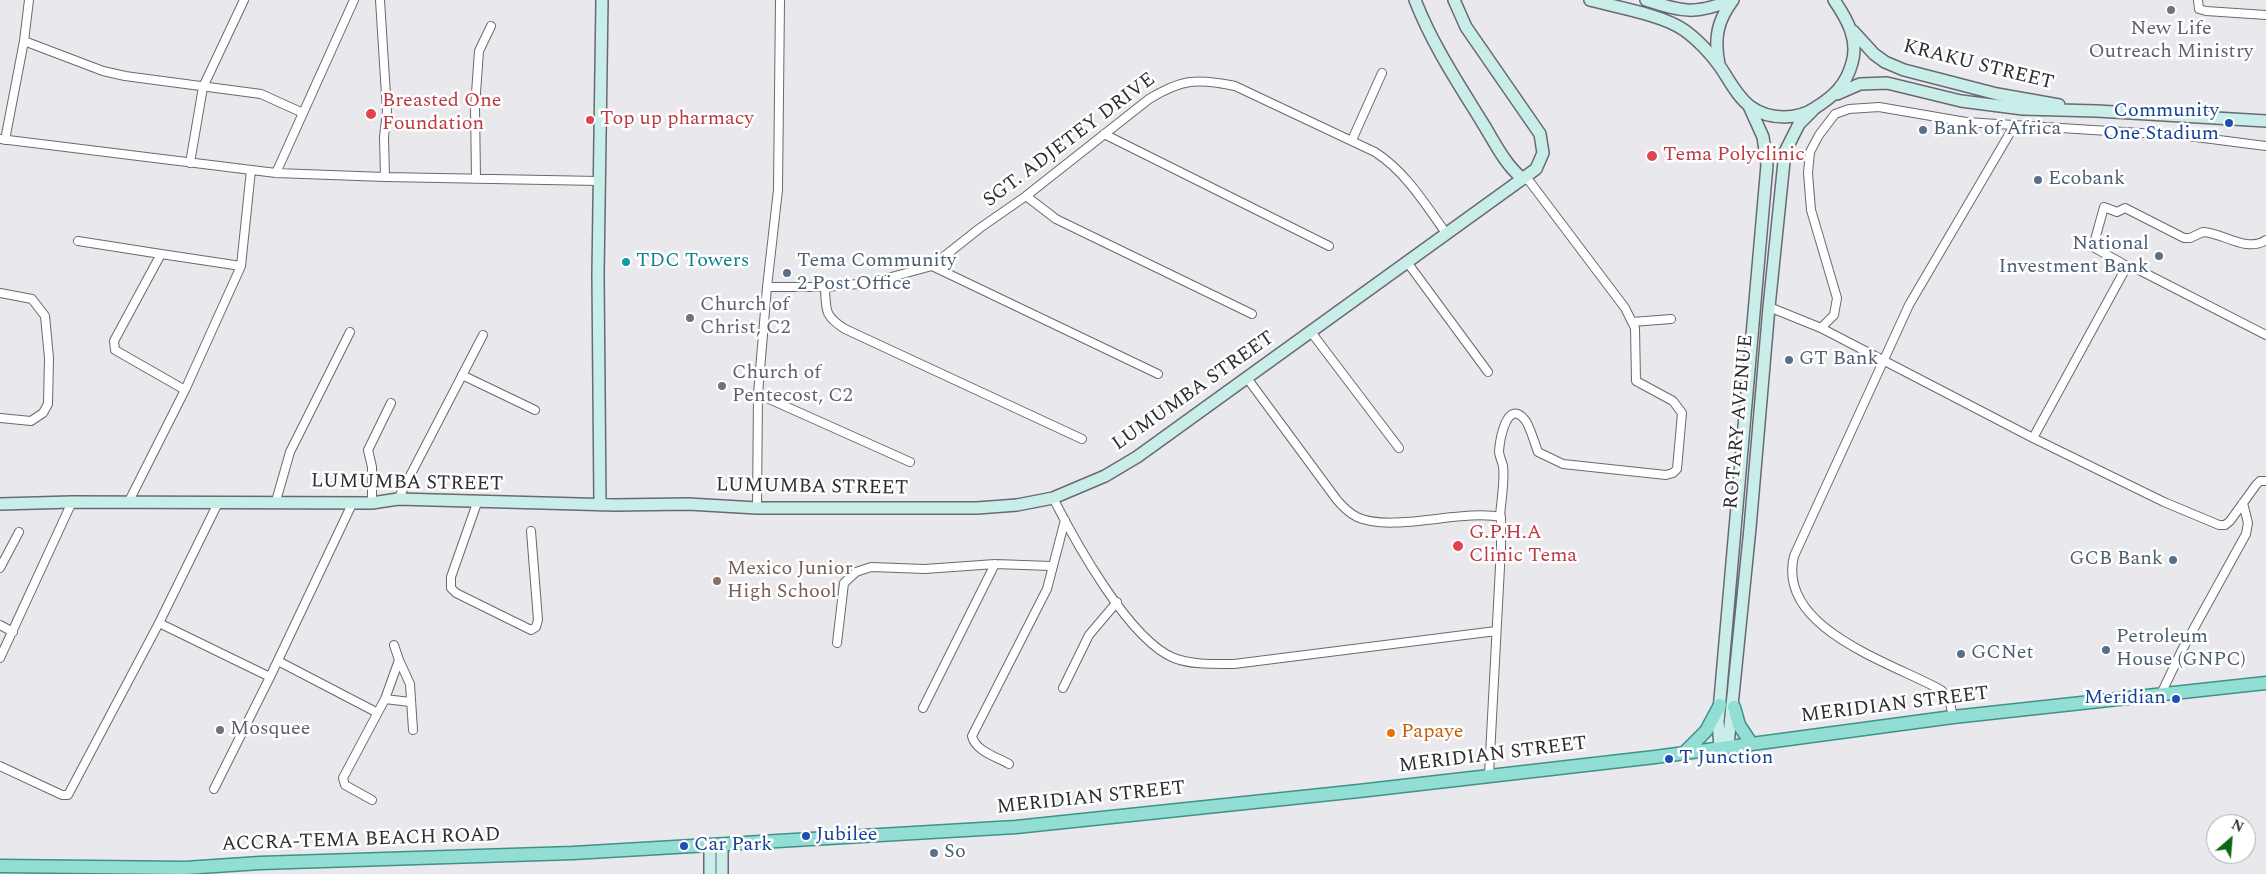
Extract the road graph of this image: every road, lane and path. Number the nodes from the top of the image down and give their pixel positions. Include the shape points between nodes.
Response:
1 (29, 0) edge
2 (244, 0) edge
3 (354, 0) edge
4 (380, 0) edge
5 (602, 0) edge
6 (780, 0) edge
7 (1415, 0) edge
8 (1590, 0) edge
9 (1646, 0) edge
10 (1733, 0) edge
11 (1834, 0) edge
12 (2198, 0) edge
13 (1455, 1) edge
14 (2266, 15) edge
15 (491, 26) dead end
16 (1852, 30) junction
17 (24, 41) junction
18 (1720, 66) junction
19 (1382, 73) dead end
20 (203, 87) junction
21 (1837, 94) junction
22 (1749, 106) junction
23 (1812, 110) junction
24 (2080, 110) junction
25 (303, 113) junction
26 (2266, 121) edge
27 (2014, 126) junction
28 (1104, 134) junction
29 (2, 140) edge
30 (1352, 140) junction
31 (2266, 146) edge
32 (190, 163) junction
33 (251, 170) junction
34 (276, 173) junction
35 (385, 177) junction
36 (1525, 178) junction
37 (476, 179) junction
38 (599, 181) junction
39 (1026, 196) junction
40 (1446, 233) junction
41 (2266, 240) edge
42 (78, 241) dead end
43 (1329, 246) dead end
44 (161, 254) junction
45 (1408, 262) junction
46 (241, 266) junction
47 (932, 266) junction
48 (2127, 266) junction
49 (767, 287) junction
50 (825, 287) junction
51 (0, 293) edge
52 (1769, 307) junction
53 (1252, 314) dead end
54 (1671, 319) dead end
55 (1632, 322) junction
56 (1821, 328) junction
57 (350, 332) dead end
58 (1311, 332) junction
59 (483, 335) dead end
60 (2266, 335) edge
61 (1882, 361) junction
62 (1488, 372) dead end
63 (1158, 374) dead end
64 (462, 375) junction
65 (1247, 378) junction
66 (185, 390) junction
67 (758, 394) junction
68 (1746, 400) junction
69 (1761, 402) junction
70 (390, 403) dead end
71 (535, 410) dead end
72 (0, 418) edge
73 (2033, 438) junction
74 (1082, 439) dead end
75 (1399, 448) dead end
76 (910, 462) dead end
77 (2266, 481) edge
78 (1053, 498) junction
79 (398, 499) junction
80 (276, 501) junction
81 (72, 502) junction
82 (353, 502) junction
83 (128, 503) junction
84 (218, 503) junction
85 (372, 503) junction
86 (477, 503) junction
87 (2243, 503) junction
88 (0, 504) edge
89 (600, 505) junction
90 (757, 508) junction
91 (1500, 516) junction
92 (1065, 520) junction
93 (531, 531) dead end
94 (19, 532) dead end
95 (995, 564) junction
96 (1051, 566) junction
97 (0, 568) edge
98 (1117, 602) junction
99 (159, 623) junction
100 (0, 625) edge
101 (1496, 631) junction
102 (13, 632) junction
103 (836, 643) dead end
104 (394, 645) dead end
105 (0, 658) edge
106 (399, 660) junction
107 (278, 661) junction
108 (270, 677) junction
109 (2266, 683) edge
110 (1063, 688) dead end
111 (2160, 696) junction
112 (385, 699) junction
113 (410, 702) junction
114 (1720, 706) junction
115 (1734, 707) junction
116 (923, 708) dead end
117 (376, 712) junction
118 (1953, 717) junction
119 (413, 730) dead end
120 (1752, 743) junction
121 (1724, 746) junction
122 (1684, 753) junction
123 (1009, 764) dead end
124 (0, 766) edge
125 (1489, 774) junction
126 (214, 789) dead end
127 (372, 800) dead end
128 (716, 845) junction
129 (0, 866) edge
130 (710, 874) edge
131 (722, 874) edge

1 - 17 street
2 - 20 street
3 - 25 street
4 - 35 street via 387,111
5 - 38 main road
6 - 49 street via 778,190
7 - 36 main road via 1444,60 1501,153 1514,172
8 - 18 main road, ROTARY AVENUE via 1673,24 1696,40
9 - 10 main road via 1700,11
10 - 18 main road via 1725,10 1716,35
11 - 16 main road, KRAKU STREET
12 - 14 street via 2199,9 2206,11
13 - 36 main road, LUMUMBA STREET via 1466,27 1540,134 1543,144 1541,161
15 - 37 street via 479,51 475,107
16 - 21 main road via 1853,61
16 - 24 main road, KRAKU STREET via 1874,54 1904,70 1997,94
17 - 20 street via 103,71
17 - 29 street
18 - 22 main road, ROTARY AVENUE
19 - 30 street
20 - 25 street via 261,94
20 - 32 street
21 - 23 main road, KRAKU STREET
21 - 24 main road, KRAKU STREET via 1860,84 1887,83 1996,106 2059,112
22 - 23 main road via 1771,116 1783,117
22 - 68 main road, ROTARY AVENUE via 1763,136 1767,165
23 - 52 main road, ROTARY AVENUE via 1799,124 1785,152
24 - 26 main road, KRAKU STREET
25 - 34 street
27 - 31 street via 2188,136
27 - 56 street via 1958,121 1879,107 1849,108 1835,114 1810,152 1808,173 1811,210 1837,298 1834,315
27 - 61 street via 1920,284
28 - 30 street, SGT. ADJETEY DRIVE via 1171,86 1210,81 1235,86
28 - 39 street, SGT. ADJETEY DRIVE
28 - 43 street
29 - 32 street
30 - 40 street, SGT. ADJETEY DRIVE via 1396,168
32 - 33 street
33 - 34 street
33 - 46 street
34 - 35 street
35 - 37 street
36 - 40 main road, LUMUMBA STREET
36 - 55 street via 1608,284
37 - 38 street
38 - 89 main road
39 - 47 street, SGT. ADJETEY DRIVE
39 - 53 street via 1056,219
40 - 45 main road, LUMUMBA STREET
41 - 48 street via 2247,244 2210,232 2184,238 2125,208 2117,212 2104,207 2093,247
42 - 44 street
44 - 46 street
44 - 66 street via 114,341 114,348
45 - 58 main road, LUMUMBA STREET
45 - 62 street
46 - 66 street
47 - 50 street, SGT. ADJETEY DRIVE via 869,283
47 - 63 street
48 - 60 street
48 - 73 street
49 - 50 street, SGT. ADJETEY DRIVE
49 - 67 street
50 - 74 street via 826,311 832,321 845,329
51 - 72 street via 32,299 45,316 49,358 48,404 43,413 31,421
52 - 56 street
52 - 69 main road, ROTARY AVENUE
54 - 55 street
55 - 91 street via 1636,342 1636,381 1673,401 1682,413 1677,469 1666,475 1563,464 1538,452 1527,422 1514,414 1505,421 1499,453 1503,466
56 - 61 street
57 - 80 street via 290,452
58 - 65 main road, LUMUMBA STREET
58 - 75 street
59 - 64 street
61 - 73 street
61 - 118 street via 1794,556 1792,583 1825,629 1844,643 1941,690 1949,698
64 - 71 street
64 - 79 street
65 - 78 main road, LUMUMBA STREET via 1137,457 1098,479
65 - 91 street via 1337,500 1357,517 1369,521 1396,521
66 - 83 street
67 - 76 street
67 - 90 street
68 - 69 main road
68 - 114 main road, ROTARY AVENUE
69 - 115 main road, ROTARY AVENUE
70 - 85 street via 368,450 372,467
73 - 87 street via 2218,525 2230,521
77 - 87 street via 2260,481
78 - 90 main road, LUMUMBA STREET via 977,508
78 - 92 street
79 - 85 main road, LUMUMBA STREET
79 - 86 main road, LUMUMBA STREET
80 - 82 main road, LUMUMBA STREET
80 - 84 main road, LUMUMBA STREET
81 - 83 main road, LUMUMBA STREET
81 - 88 main road, LUMUMBA STREET
81 - 102 street
82 - 85 main road, LUMUMBA STREET
82 - 107 street
83 - 84 main road, LUMUMBA STREET
84 - 99 street
86 - 89 main road, LUMUMBA STREET
86 - 93 street via 451,577 451,588 531,630 538,620
87 - 111 street via 2248,523 2246,534
89 - 90 main road, LUMUMBA STREET via 688,504
91 - 101 street
92 - 96 street
92 - 98 street
94 - 97 street
95 - 96 street
95 - 103 street via 925,569 871,567 856,572 844,583
95 - 116 street
96 - 123 street via 1047,588 972,736 978,747
98 - 101 street via 1145,638 1159,650 1174,658 1207,664 1234,664
98 - 110 street via 1089,635
99 - 108 street
99 - 124 street via 68,795 62,796
100 - 102 street
101 - 125 street
102 - 105 street
104 - 106 street
106 - 112 street
106 - 113 street via 410,684
107 - 108 street
107 - 117 street
108 - 126 street
109 - 111 main road, MERIDIAN STREET
111 - 118 main road, MERIDIAN STREET
112 - 113 street
112 - 117 street
113 - 119 street
114 - 121 main road, ROTARY AVENUE via 1718,727
114 - 122 main road via 1706,731
115 - 120 main road via 1739,725
115 - 121 main road, ROTARY AVENUE
117 - 127 street via 343,778 345,785
118 - 120 main road, MERIDIAN STREET
120 - 121 main road, MERIDIAN STREET
121 - 122 main road, MERIDIAN STREET
122 - 125 main road, MERIDIAN STREET
125 - 128 main road, MERIDIAN STREET via 1016,827
128 - 129 main road, ACCRA-TEMA BEACH ROAD via 185,868
128 - 130 main road
128 - 131 main road

